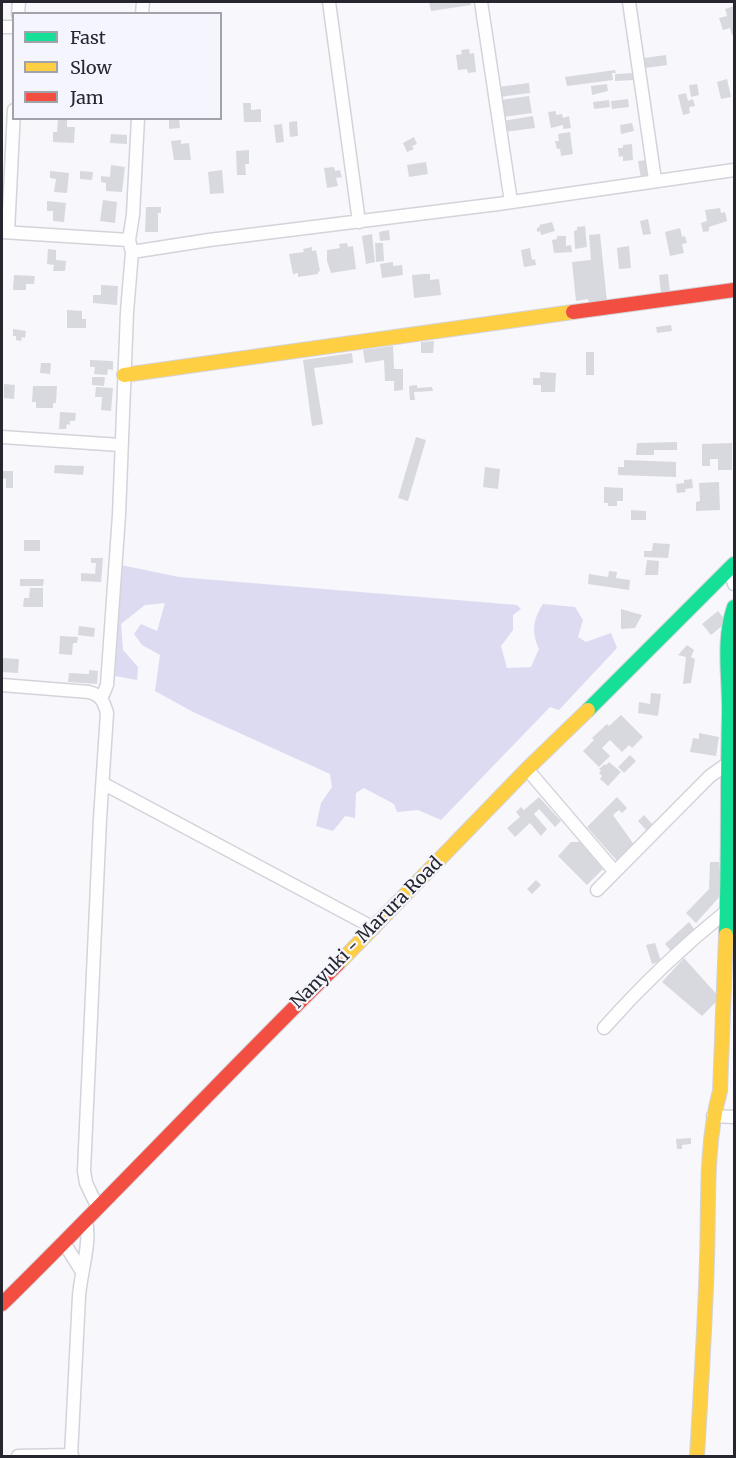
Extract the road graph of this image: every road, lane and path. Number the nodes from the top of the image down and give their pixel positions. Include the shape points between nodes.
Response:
1 (329, 2) edge
2 (481, 2) edge
3 (629, 2) edge
4 (13, 120) edge
5 (138, 120) edge
6 (735, 170) edge
7 (655, 180) junction
8 (511, 202) junction
9 (359, 222) junction
10 (5, 232) edge
11 (130, 246) junction
12 (735, 290) edge
13 (124, 375) junction
14 (2, 437) edge
15 (120, 446) junction
16 (732, 566) edge
17 (735, 584) edge
18 (735, 607) edge
19 (2, 685) edge
20 (101, 699) junction
21 (727, 764) junction
22 (527, 769) junction
23 (104, 784) junction
24 (615, 872) junction
25 (597, 890) dead end
26 (731, 910) edge
27 (374, 928) junction
28 (604, 1028) dead end
29 (729, 1034) edge
30 (713, 1116) junction
31 (735, 1117) edge
32 (98, 1208) junction
33 (86, 1220) junction
34 (64, 1243) junction
35 (81, 1270) junction
36 (2, 1304) edge
37 (18, 1456) edge
38 (71, 1456) edge
39 (697, 1456) edge

1 - 9 street
2 - 8 street
3 - 7 street
4 - 10 street
5 - 11 street
6 - 7 street
7 - 8 street
8 - 9 street
9 - 11 street
10 - 11 street
11 - 13 street
12 - 13 street
13 - 15 street
14 - 15 street
15 - 20 street via 108,685
16 - 17 street
16 - 22 street, Nanyuki - Marura Road
18 - 21 street via 727,638
19 - 20 street via 89,692
20 - 23 street via 107,713
21 - 24 street via 710,776
21 - 26 street
22 - 24 street
22 - 27 street, Nanyuki - Marura Road
23 - 27 street
23 - 32 street via 84,1171
24 - 25 street
26 - 28 street via 656,973
26 - 29 street
27 - 32 street, Nanyuki - Marura Road
29 - 30 street
30 - 31 street
30 - 39 street
32 - 33 street, Nanyuki - Marura Road
33 - 34 street, Nanyuki - Marura Road
33 - 35 street via 88,1243
34 - 35 street
34 - 36 street, Nanyuki - Marura Road
35 - 38 street
37 - 38 street

